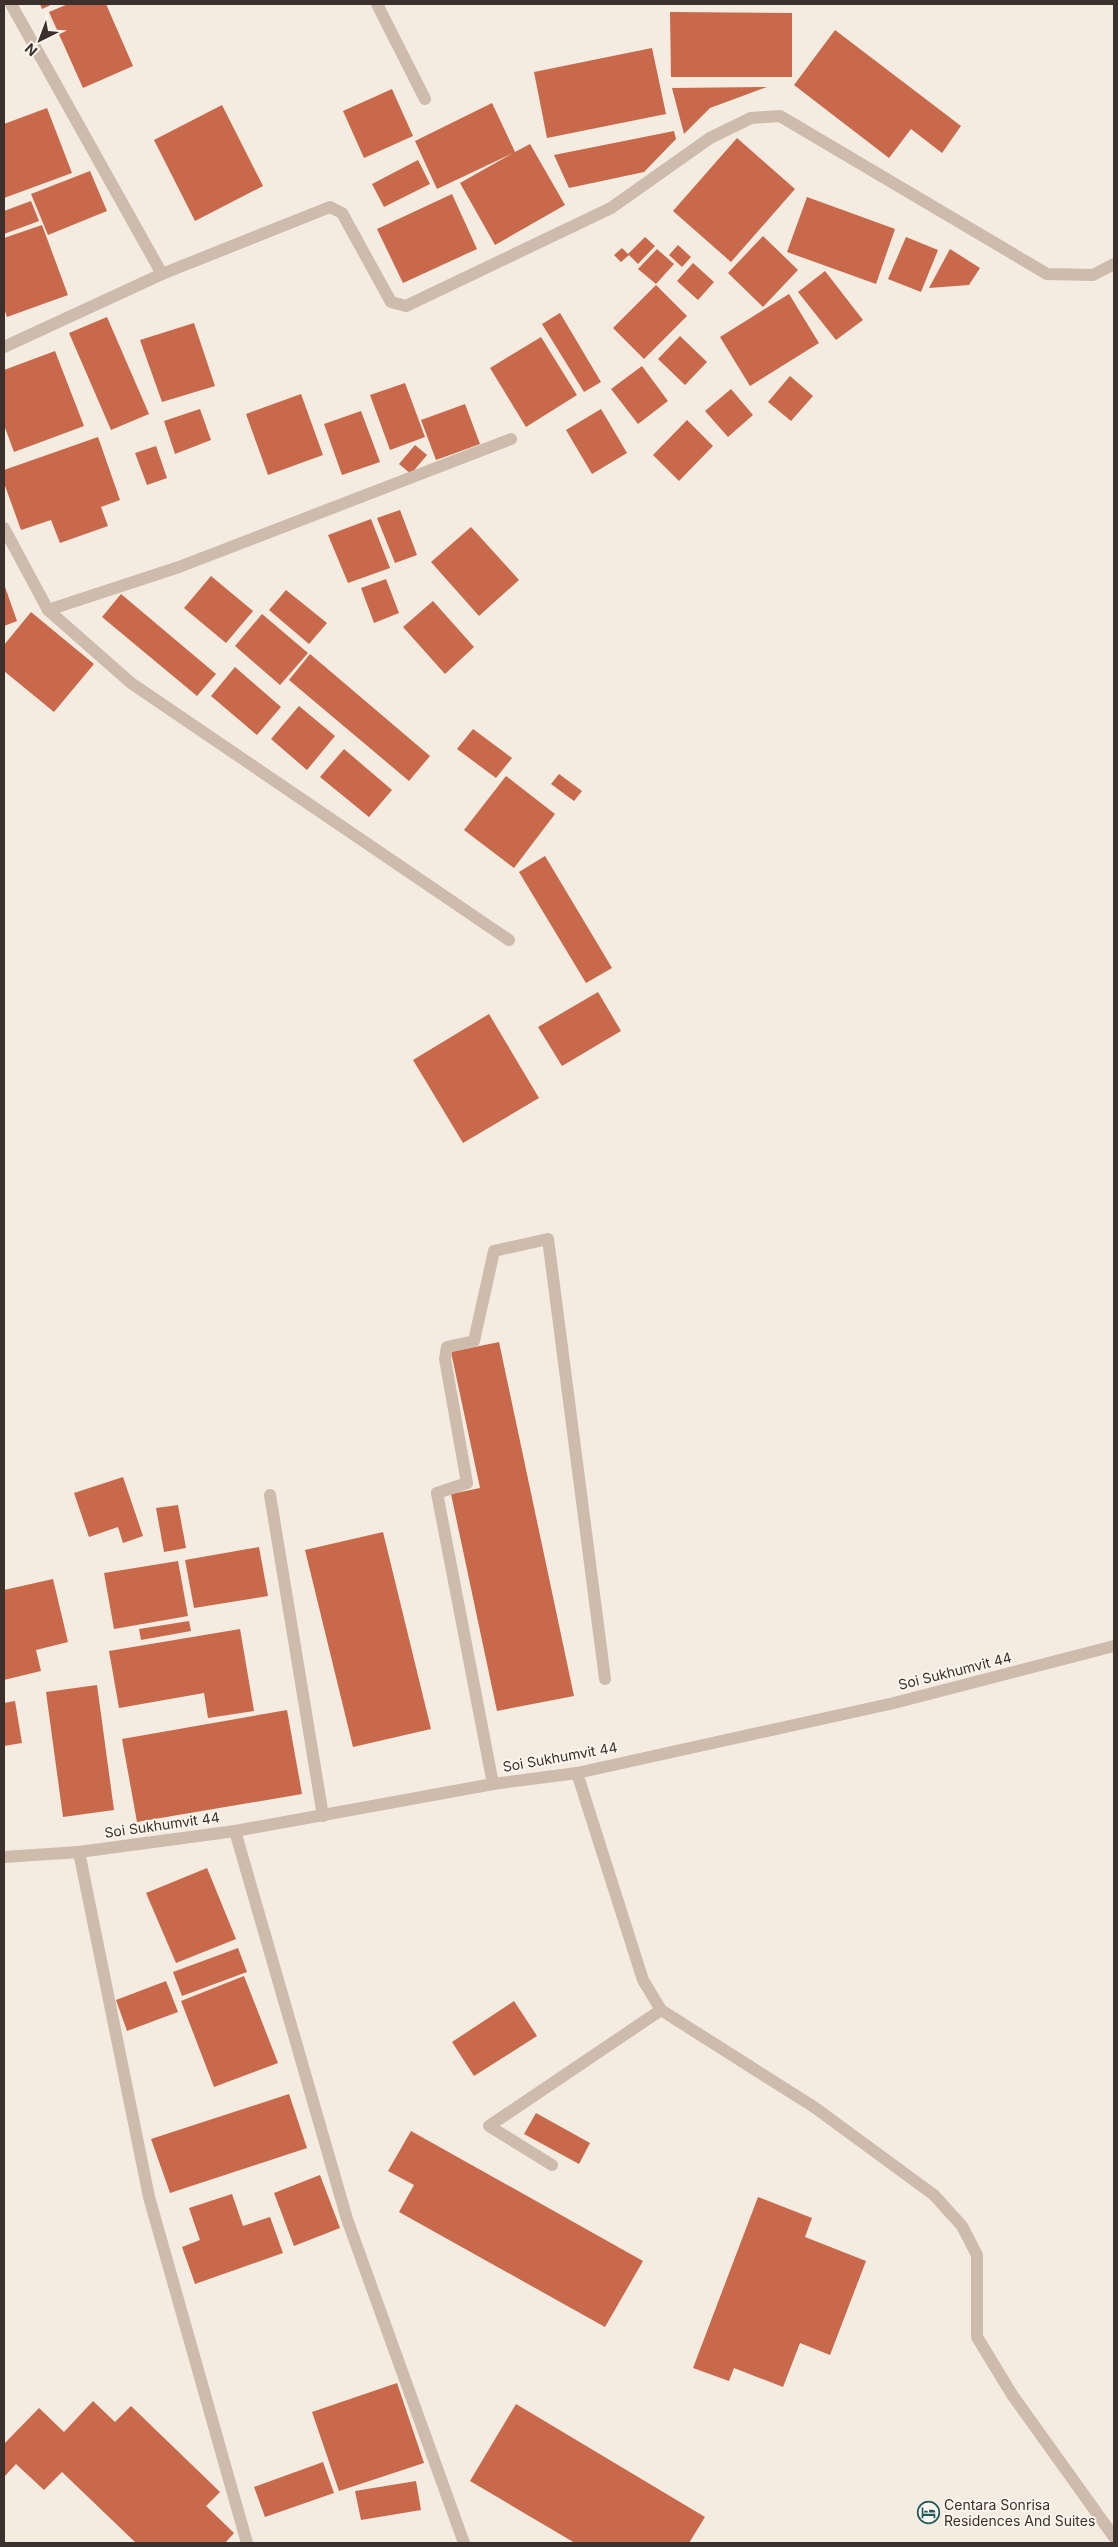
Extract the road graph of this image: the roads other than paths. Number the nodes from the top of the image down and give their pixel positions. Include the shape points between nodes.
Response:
1 (11, 4) edge
2 (377, 4) edge
3 (425, 99) dead end
4 (1114, 264) edge
5 (162, 274) junction
6 (4, 347) edge
7 (511, 439) dead end
8 (4, 528) edge
9 (48, 610) junction
10 (509, 940) dead end
11 (270, 1495) dead end
12 (1114, 1646) edge
13 (605, 1679) dead end
14 (576, 1773) junction
15 (494, 1784) junction
16 (323, 1816) junction
17 (235, 1831) junction
18 (79, 1852) junction
19 (4, 1857) edge
20 (660, 2010) junction
21 (552, 2165) dead end
22 (1114, 2538) edge
23 (247, 2543) edge
24 (464, 2543) edge

1 - 5 street
2 - 3 street
4 - 5 street via 1093,275 1047,274 780,116 751,118 710,138 611,208 406,306 391,302 342,213 330,207
5 - 6 street
7 - 9 street via 179,567
8 - 9 street
9 - 10 street via 130,683
11 - 16 street
12 - 14 street, Soi Sukhumvit 44 via 894,1703
13 - 15 street via 548,1240 494,1250 474,1341 447,1347 445,1359 467,1483 436,1493
14 - 15 street, Soi Sukhumvit 44
14 - 20 street via 643,1980
15 - 16 street, Soi Sukhumvit 44
16 - 17 street, Soi Sukhumvit 44
17 - 18 street, Soi Sukhumvit 44
17 - 24 street via 347,2219
18 - 19 street, Soi Sukhumvit 44
18 - 23 street via 148,2197
20 - 21 street via 489,2126
20 - 22 street via 814,2107 934,2195 962,2226 977,2255 977,2337 1013,2396

